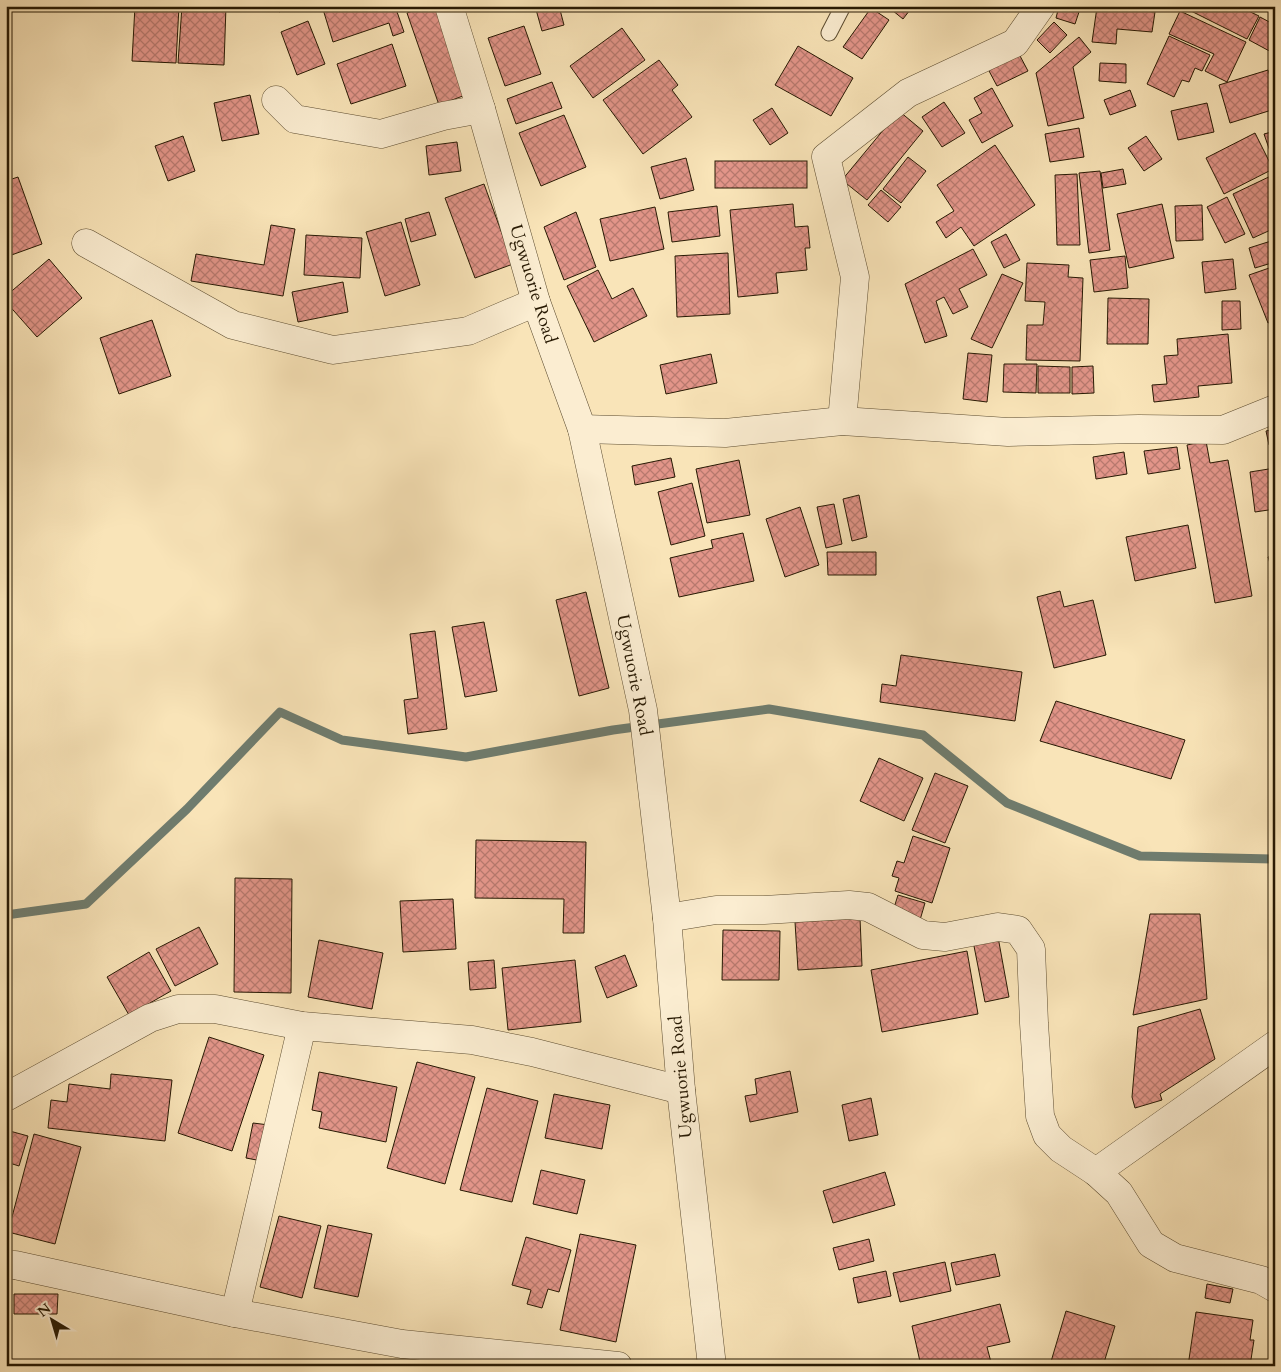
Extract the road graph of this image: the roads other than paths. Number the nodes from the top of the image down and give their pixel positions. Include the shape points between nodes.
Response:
1 (449, 6) edge
2 (843, 6) edge
3 (1041, 6) edge
4 (829, 33) dead end
5 (276, 100) dead end
6 (481, 109) junction
7 (86, 243) dead end
8 (536, 302) junction
9 (1275, 409) edge
10 (842, 421) junction
11 (582, 429) junction
12 (667, 918) junction
13 (302, 1026) junction
14 (1275, 1046) edge
15 (681, 1090) junction
16 (6, 1097) edge
17 (1096, 1172) junction
18 (6, 1266) edge
19 (1275, 1288) edge
20 (235, 1313) junction
21 (402, 1355) edge
22 (618, 1366) edge
23 (712, 1366) edge

1 - 6 street, Ugwuorie Road
2 - 4 lane
3 - 10 street via 1015,43 908,93 826,157 855,277
5 - 6 street via 295,119 381,134
6 - 8 street, Ugwuorie Road
7 - 8 street via 233,325 333,350 468,331
8 - 11 street, Ugwuorie Road
9 - 10 street via 1223,430 1008,432
10 - 11 street via 725,433
11 - 12 street, Ugwuorie Road via 643,710
12 - 15 street, Ugwuorie Road
12 - 17 street via 716,910 849,905 868,907 923,936 945,937 998,927 1018,930 1031,949 1040,1116 1047,1135 1061,1149
13 - 15 street via 472,1040
13 - 16 street via 215,1009 178,1009 150,1018
13 - 20 street
14 - 17 street
15 - 23 street, Ugwuorie Road
17 - 19 street via 1119,1193 1151,1244 1175,1258 1261,1280
18 - 20 street via 15,1265
20 - 21 street
21 - 22 street

